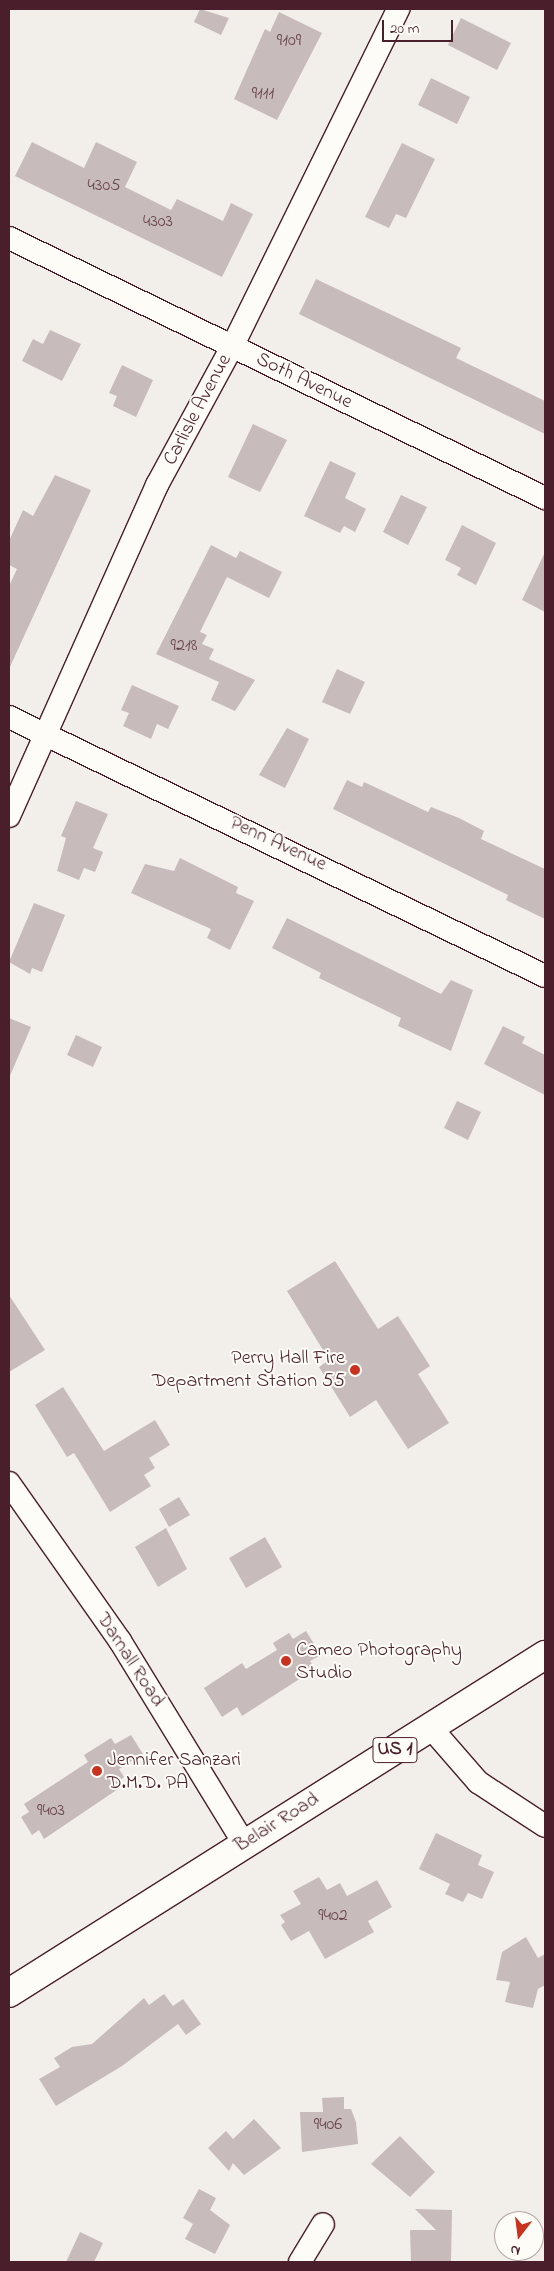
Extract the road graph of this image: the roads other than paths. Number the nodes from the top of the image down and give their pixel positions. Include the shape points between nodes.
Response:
1 (398, 9) edge
2 (9, 238) edge
3 (232, 347) junction
4 (545, 498) edge
5 (9, 717) edge
6 (46, 735) junction
7 (9, 816) edge
8 (545, 976) edge
9 (9, 1483) edge
10 (545, 1654) edge
11 (431, 1728) junction
12 (545, 1826) edge
13 (244, 1843) junction
14 (9, 1993) edge
15 (324, 2224) dead end
16 (300, 2262) edge

1 - 3 street, Carlisle Avenue
2 - 3 street, Soth Avenue
3 - 4 street, Soth Avenue
3 - 6 street, Carlisle Avenue via 157,485
5 - 6 street, Penn Avenue
6 - 7 street, Carlisle Avenue
6 - 8 street, Penn Avenue
9 - 13 street, Darnall Road via 120,1641
10 - 11 highway, Belair Road / US 1
11 - 12 street via 478,1782
11 - 13 highway, Belair Road / US 1
13 - 14 highway, Belair Road / US 1
15 - 16 street

